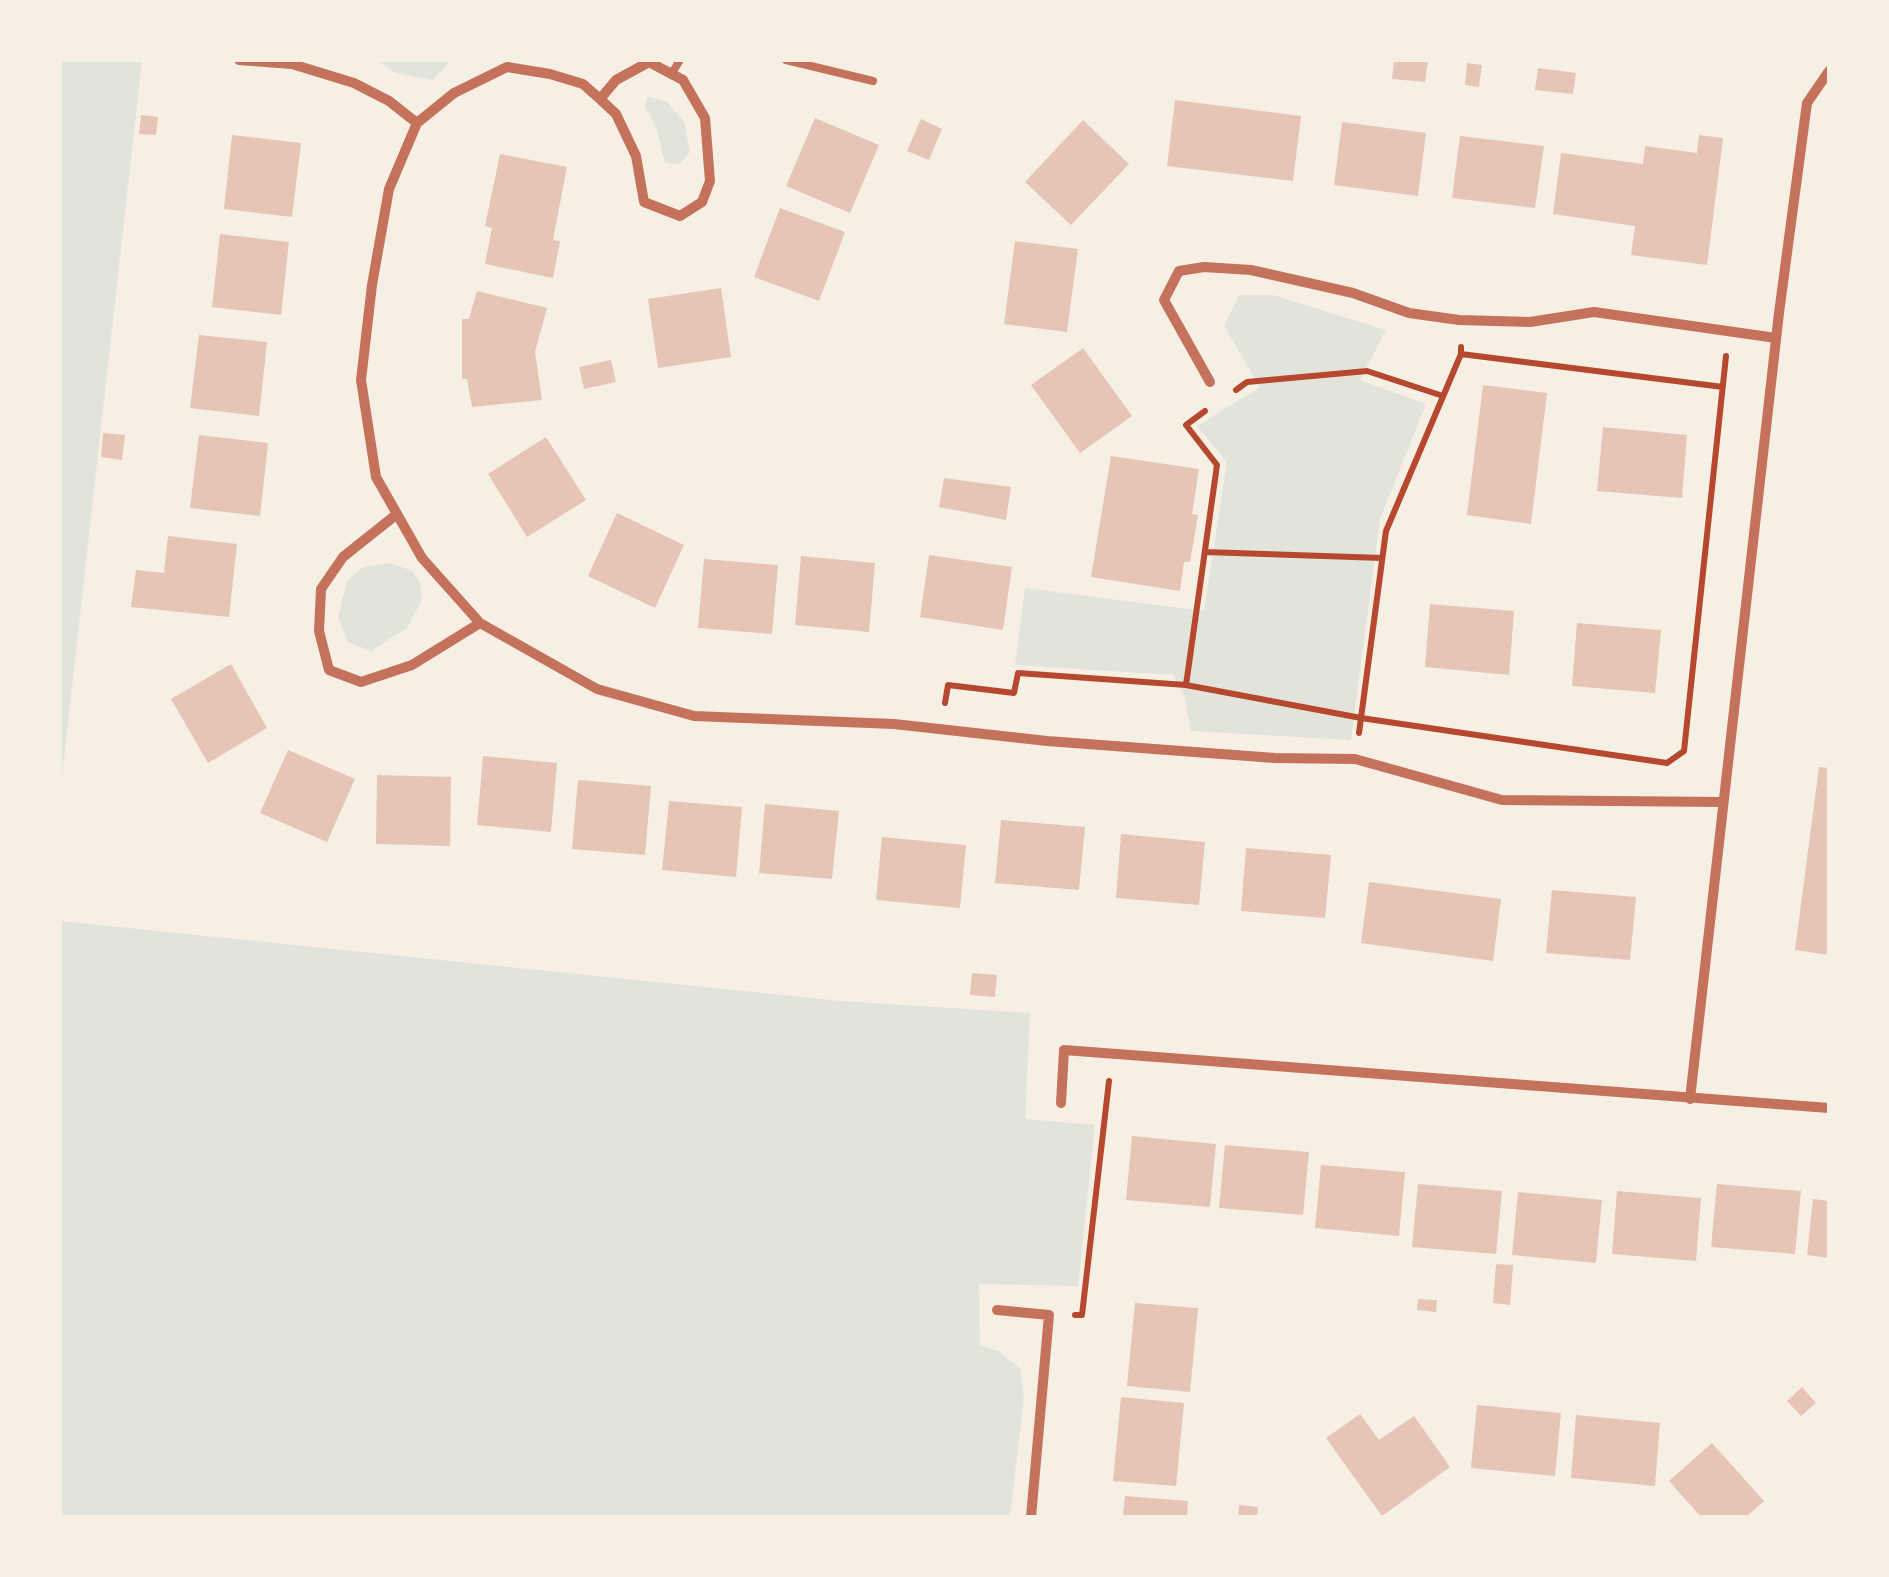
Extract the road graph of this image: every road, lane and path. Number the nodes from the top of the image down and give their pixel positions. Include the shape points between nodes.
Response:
1 (239, 60) edge
2 (680, 60) edge
3 (786, 60) edge
4 (1829, 70) edge
5 (672, 74) junction
6 (873, 81) dead end
7 (600, 99) junction
8 (417, 124) junction
9 (1459, 320) junction
10 (1729, 330) junction
11 (1776, 338) junction
12 (1461, 354) junction
13 (1210, 382) dead end
14 (1723, 387) junction
15 (1233, 392) dead end
16 (1444, 396) junction
17 (1208, 409) dead end
18 (397, 514) junction
19 (1205, 552) junction
20 (1382, 558) junction
21 (480, 623) junction
22 (1186, 686) junction
23 (1361, 718) junction
24 (941, 729) junction
25 (1355, 759) junction
26 (1723, 802) junction
27 (1112, 1054) junction
28 (1690, 1099) junction
29 (1061, 1103) dead end
30 (1829, 1108) edge
31 (997, 1310) dead end
32 (1048, 1314) junction
33 (1031, 1517) edge

1 - 8 street via 292,64 354,83
2 - 5 lane
3 - 6 lane
4 - 11 street via 1807,103
5 - 7 street via 649,62 616,80
5 - 7 street via 684,80 705,118 710,181 702,202 680,216 644,202 636,156 616,114
7 - 8 street via 582,84 507,67 454,93
8 - 18 street via 389,189 362,380 376,477
9 - 10 street via 1530,322 1594,312
9 - 12 path
9 - 13 street via 1408,313 1251,270 1178,270 1164,300
10 - 11 street
10 - 14 path
11 - 26 street
12 - 14 path
12 - 16 path
14 - 23 path via 1684,751 1667,762
15 - 16 path via 1247,382 1366,372
16 - 20 path via 1386,531
17 - 19 path via 1186,425 1216,465
18 - 21 street via 422,558
18 - 21 street via 342,557 321,590 319,631 328,670 361,682 412,665
19 - 20 path
19 - 22 path
20 - 23 path
21 - 24 street via 597,689 694,716
22 - 23 path
22 - 24 path via 1018,673 1014,693 948,684
23 - 25 path
24 - 25 street via 1047,742
25 - 26 street via 1502,800
26 - 28 street
27 - 28 street
27 - 29 street via 1064,1050
27 - 32 path via 1082,1315
28 - 30 street
31 - 32 street
32 - 33 street

